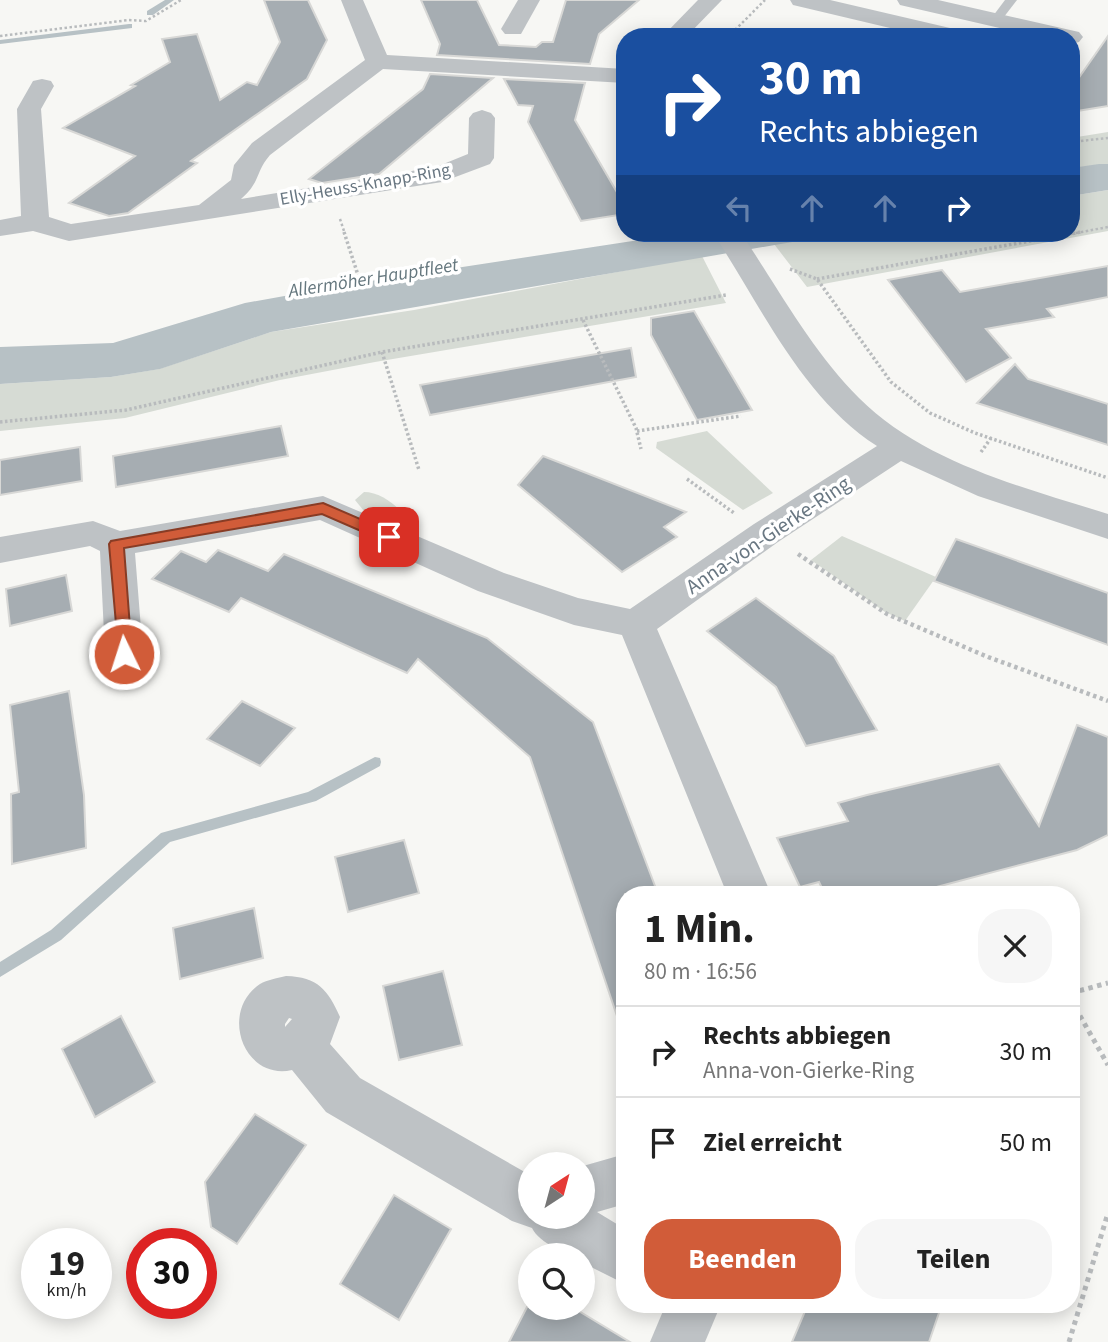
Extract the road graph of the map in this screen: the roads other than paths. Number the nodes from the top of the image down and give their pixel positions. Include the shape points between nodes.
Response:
1 (352, 0) edge
2 (528, 0) edge
3 (712, 0) edge
4 (801, 0) edge
5 (908, 0) edge
6 (1011, 0) edge
7 (996, 20) junction
8 (682, 28) edge
9 (921, 28) edge
10 (1031, 28) edge
11 (513, 29) dead end
12 (378, 62) junction
13 (616, 75) edge
14 (42, 86) dead end
15 (482, 118) dead end
16 (207, 212) junction
17 (35, 222) junction
18 (0, 228) edge
19 (733, 242) edge
20 (901, 446) junction
21 (1108, 527) edge
22 (117, 544) junction
23 (0, 550) edge
24 (636, 624) junction
25 (124, 654) dead end
26 (745, 886) edge
27 (301, 1045) dead end
28 (616, 1182) edge
29 (595, 1188) edge
30 (518, 1196) edge
31 (575, 1229) edge
32 (616, 1253) edge
33 (690, 1313) edge
34 (677, 1342) edge

1 - 12 street
2 - 11 street
3 - 8 street
4 - 9 street
5 - 7 street
6 - 7 lane
7 - 10 street
12 - 13 street
12 - 16 street, Elly-Heuss-Knapp-Ring via 261,149 247,165 244,183
14 - 17 street via 29,109
15 - 16 street, Elly-Heuss-Knapp-Ring via 481,159 442,174
16 - 17 street, Elly-Heuss-Knapp-Ring via 69,233
17 - 18 street, Elly-Heuss-Knapp-Ring
19 - 20 street via 821,376 853,410
20 - 21 street via 964,478
20 - 24 street, Anna-von-Gierke-Ring
22 - 23 street via 93,533
22 - 24 street via 323,508 491,582 574,611
22 - 25 street
24 - 26 street
27 - 30 street via 343,1095
28 - 29 street
31 - 32 street
33 - 34 street

